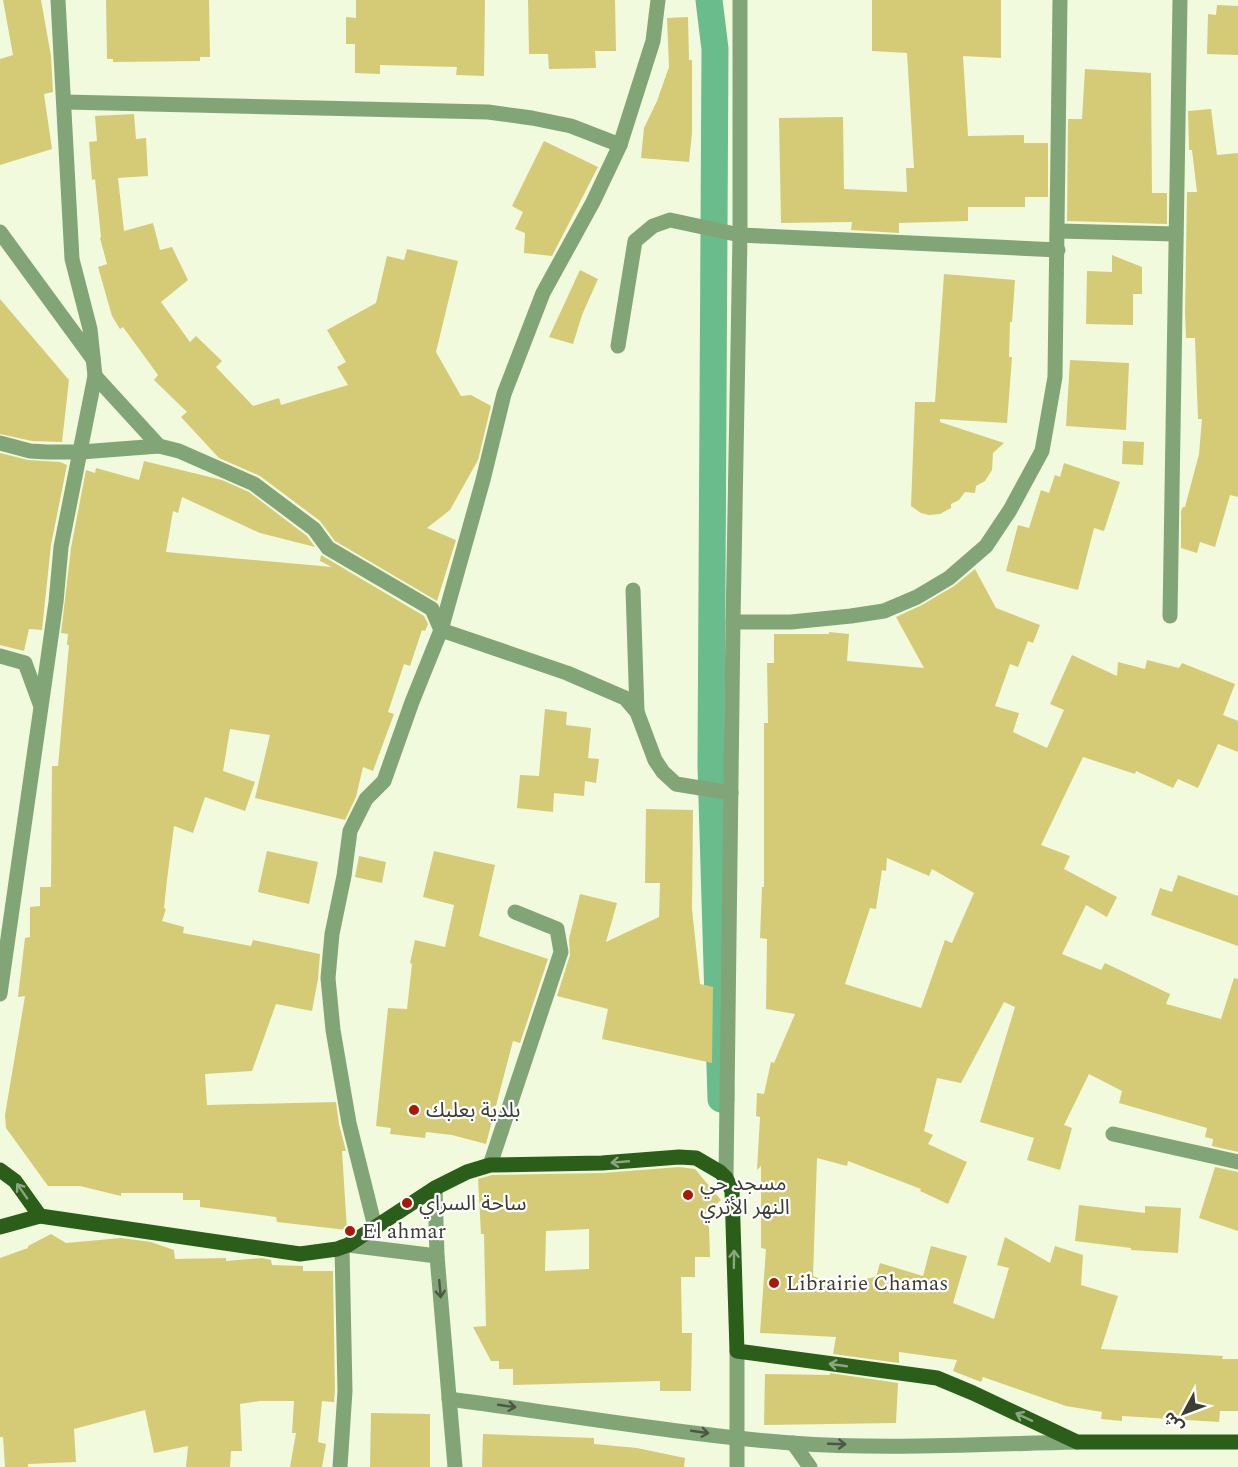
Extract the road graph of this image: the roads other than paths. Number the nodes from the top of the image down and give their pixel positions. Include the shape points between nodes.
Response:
1 (58, 0) edge
2 (658, 0) edge
3 (740, 0) edge
4 (1060, 0) edge
5 (1180, 0) edge
6 (64, 102) junction
7 (620, 145) junction
8 (1058, 231) junction
9 (0, 232) edge
10 (1176, 234) junction
11 (740, 235) junction
12 (1058, 250) junction
13 (618, 346) dead end
14 (95, 369) junction
15 (0, 443) edge
16 (159, 446) junction
17 (81, 452) junction
18 (633, 590) dead end
19 (1170, 616) dead end
20 (733, 622) junction
21 (441, 630) junction
22 (0, 656) edge
23 (41, 706) junction
24 (637, 712) junction
25 (724, 792) junction
26 (515, 912) dead end
27 (0, 994) edge
28 (1113, 1134) dead end
29 (1238, 1162) edge
30 (490, 1166) junction
31 (0, 1170) edge
32 (726, 1178) junction
33 (435, 1188) junction
34 (40, 1216) junction
35 (0, 1227) edge
36 (375, 1227) junction
37 (345, 1246) junction
38 (437, 1256) junction
39 (737, 1351) junction
40 (449, 1399) junction
41 (737, 1437) junction
42 (1077, 1442) junction
43 (1238, 1442) edge
44 (793, 1443) junction
45 (340, 1467) edge
46 (454, 1467) edge
47 (737, 1467) edge
48 (810, 1467) edge

1 - 6 street
2 - 7 street via 653,41
3 - 11 street
4 - 8 street
5 - 10 street
6 - 7 street via 489,112 571,126
6 - 14 street via 72,259 90,329
7 - 21 street via 543,293 504,394
8 - 10 street
8 - 12 street
9 - 14 street
10 - 19 street
11 - 12 street
11 - 13 street via 670,220 653,226 634,241
11 - 20 street
12 - 20 street via 1055,377 1042,451 986,546 933,588 884,610 791,622
14 - 16 street
14 - 17 street
15 - 17 street via 30,451
16 - 17 street
16 - 21 street via 254,484 314,529 328,548 432,609
17 - 23 street via 62,547
18 - 24 street
20 - 25 street
21 - 24 street via 611,691 625,698
21 - 36 street via 384,781 366,799 350,831 332,934 328,978 333,1030 349,1123
22 - 23 street via 25,663
23 - 27 street
24 - 25 street via 655,760 676,784
25 - 32 street
26 - 30 street via 557,929 561,952
28 - 29 street
32 -> 30 main road via 696,1158 679,1156
30 - 33 main road via 466,1172
34 -> 31 main road via 15,1181
39 -> 32 main road via 734,1218 732,1191
33 - 36 main road
33 - 38 street
34 - 35 main road
34 - 37 main road via 300,1254
36 - 37 main road
37 - 38 street
37 - 45 street via 345,1390
38 -> 40 street
39 - 41 street
42 -> 39 main road via 937,1378
40 -> 41 street
40 - 46 street
41 - 44 street
41 - 47 street
42 - 43 main road
44 -> 42 street via 909,1447
44 - 48 street

